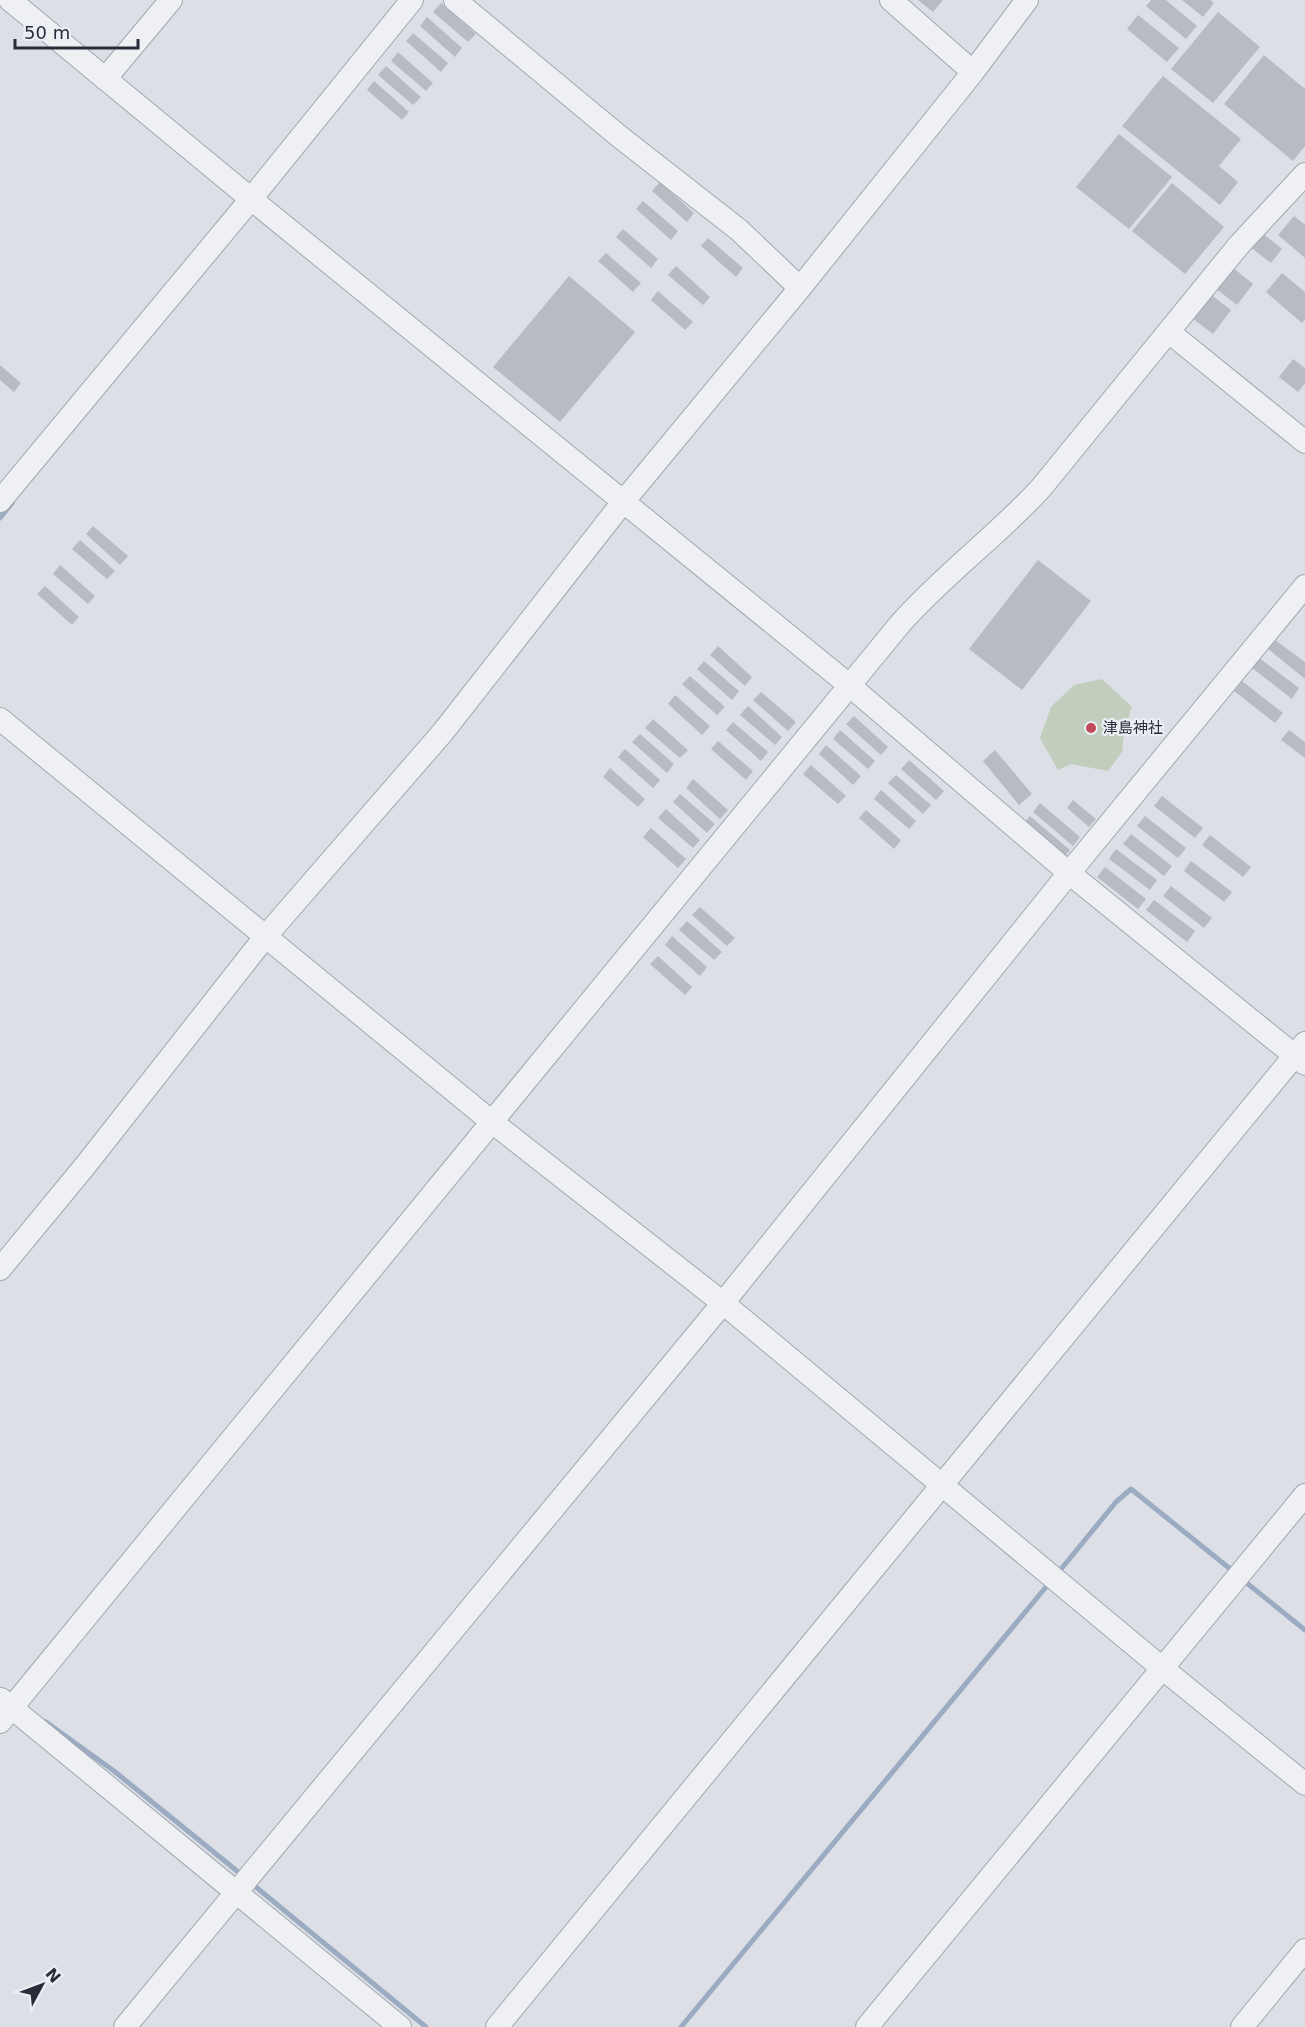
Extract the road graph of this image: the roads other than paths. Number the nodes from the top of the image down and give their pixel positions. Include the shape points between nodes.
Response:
1 (10, 0) edge
2 (171, 0) edge
3 (412, 0) edge
4 (455, 0) edge
5 (891, 0) edge
6 (1027, 0) edge
7 (973, 72) junction
8 (105, 79) junction
9 (1305, 174) edge
10 (251, 199) junction
11 (800, 288) junction
12 (1169, 332) junction
13 (1305, 442) edge
14 (0, 501) edge
15 (623, 502) junction
16 (1305, 586) edge
17 (849, 686) junction
18 (0, 719) edge
19 (1069, 873) junction
20 (265, 938) junction
21 (1301, 1054) edge
22 (492, 1122) junction
23 (0, 1269) edge
24 (723, 1303) junction
25 (943, 1485) junction
26 (1305, 1495) edge
27 (1162, 1668) junction
28 (4, 1710) edge
29 (1305, 1784) edge
30 (237, 1892) junction
31 (1305, 1950) edge
32 (125, 2027) edge
33 (400, 2027) edge
34 (497, 2027) edge
35 (867, 2027) edge
36 (1242, 2027) edge

1 - 8 street
2 - 8 street
3 - 10 street
4 - 11 street via 739,230
5 - 7 street
6 - 7 street
7 - 11 street
8 - 10 street
9 - 12 street via 1239,245
10 - 14 street
10 - 15 street
11 - 15 street
12 - 13 street
12 - 17 street via 1041,488 916,606
15 - 17 street
15 - 20 street via 443,732
16 - 19 street
17 - 19 street
17 - 22 street
18 - 20 street
19 - 21 street
19 - 24 street
20 - 22 street
20 - 23 street
21 - 25 street
22 - 24 street
22 - 28 street
24 - 25 street
24 - 30 street
25 - 27 street
25 - 34 street
26 - 27 street
27 - 29 street
27 - 35 street
28 - 30 street
30 - 32 street
30 - 33 street
31 - 36 street

